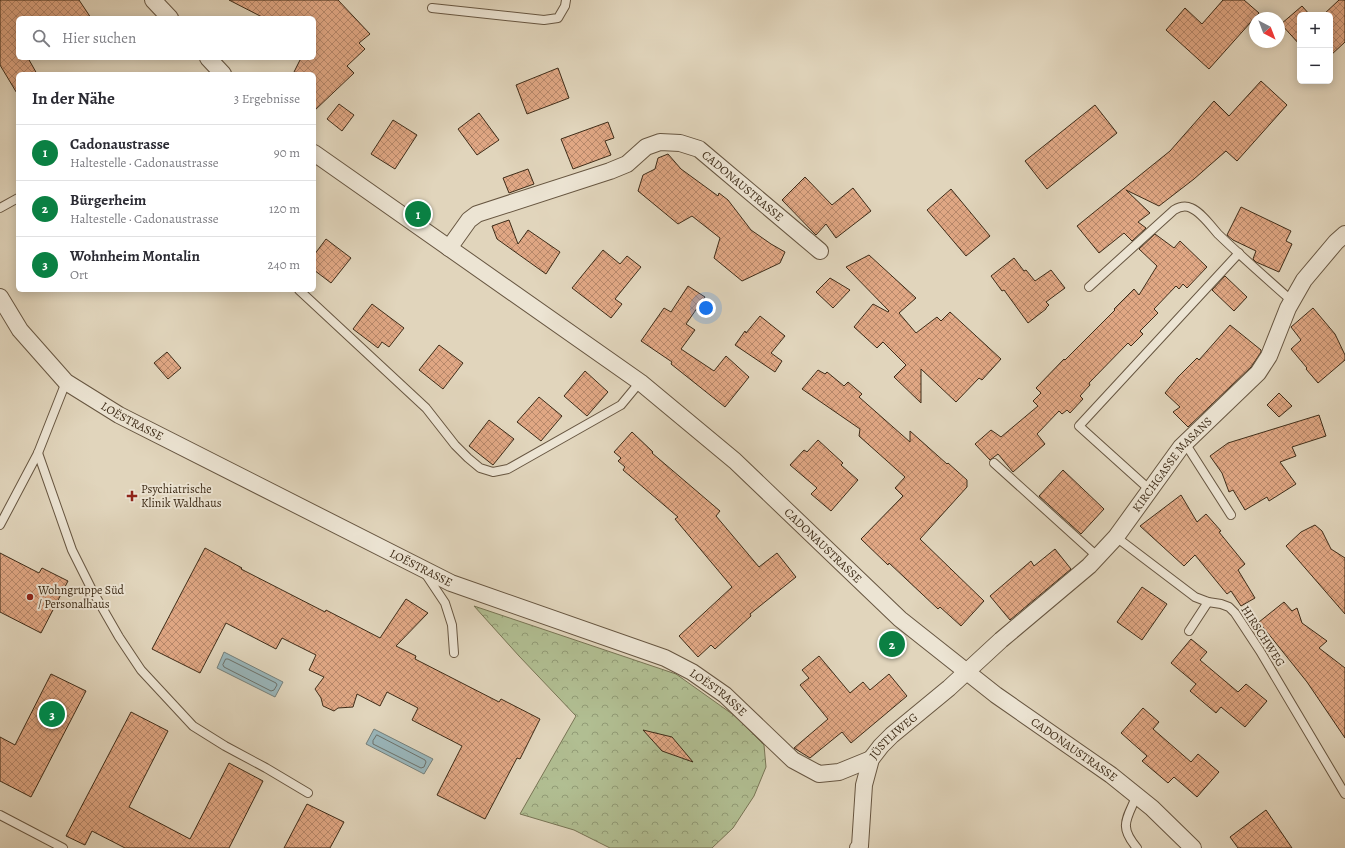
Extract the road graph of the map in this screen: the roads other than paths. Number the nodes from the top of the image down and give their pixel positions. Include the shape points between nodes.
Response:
1 (153, 0) edge
2 (566, 0) edge
3 (432, 8) dead end
4 (168, 16) edge
5 (210, 60) edge
6 (221, 72) edge
7 (316, 154) edge
8 (16, 199) edge
9 (0, 208) edge
10 (1345, 234) edge
11 (449, 248) junction
12 (820, 250) dead end
13 (1239, 253) junction
14 (1089, 287) dead end
15 (301, 292) edge
16 (0, 297) edge
17 (1292, 301) junction
18 (66, 382) junction
19 (640, 382) junction
20 (1185, 443) junction
21 (38, 453) junction
22 (994, 463) dead end
23 (1150, 490) junction
24 (1231, 515) dead end
25 (0, 525) edge
26 (1116, 537) junction
27 (1098, 557) junction
28 (424, 570) junction
29 (1208, 602) junction
30 (1189, 631) dead end
31 (454, 653) dead end
32 (967, 671) junction
33 (871, 759) junction
34 (308, 794) dead end
35 (1345, 794) edge
36 (1137, 795) junction
37 (0, 815) edge
38 (63, 848) edge
39 (858, 848) edge
40 (1137, 848) edge
41 (1193, 848) edge

1 - 4 street
2 - 3 lane via 558,18 544,20
5 - 6 street
7 - 11 street, CADONAUSTRASSE
8 - 9 lane
10 - 17 street, KIRCHGASSE MASANS via 1318,262
11 - 12 street, CADONAUSTRASSE via 476,214 610,171 627,164 646,147 667,142 699,149
11 - 19 street, CADONAUSTRASSE
13 - 14 lane via 1196,211 1179,207
13 - 17 lane
13 - 23 lane via 1079,426
15 - 19 lane via 426,408 454,445 480,468 493,472 508,469 621,405
16 - 18 street, LOËSTRASSE via 20,330
17 - 20 street, KIRCHGASSE MASANS via 1269,356 1258,374
18 - 21 lane
18 - 28 street, LOËSTRASSE via 119,415
19 - 32 street, CADONAUSTRASSE via 735,461 900,619
20 - 23 street, KIRCHGASSE MASANS
20 - 24 lane
21 - 25 lane
21 - 34 lane via 72,550 119,637 141,670 193,726
22 - 27 lane
23 - 26 street, KIRCHGASSE MASANS
26 - 27 street, KIRCHGASSE MASANS
26 - 29 lane, HIRSCHWEG via 1196,597
27 - 32 street, KIRCHGASSE MASANS
28 - 31 lane via 445,603 452,626
28 - 33 street, LOËSTRASSE via 451,583 665,658 685,668 725,695 793,760 819,774 839,772
29 - 30 lane
29 - 35 lane, HIRSCHWEG via 1229,607 1235,613
32 - 33 street, JÜSTLIWEG via 892,735
32 - 36 street, CADONAUSTRASSE via 996,695
33 - 39 street, JÜSTLIWEG via 864,785
36 - 40 lane via 1125,825 1127,836
36 - 41 street, CADONAUSTRASSE
37 - 38 lane

